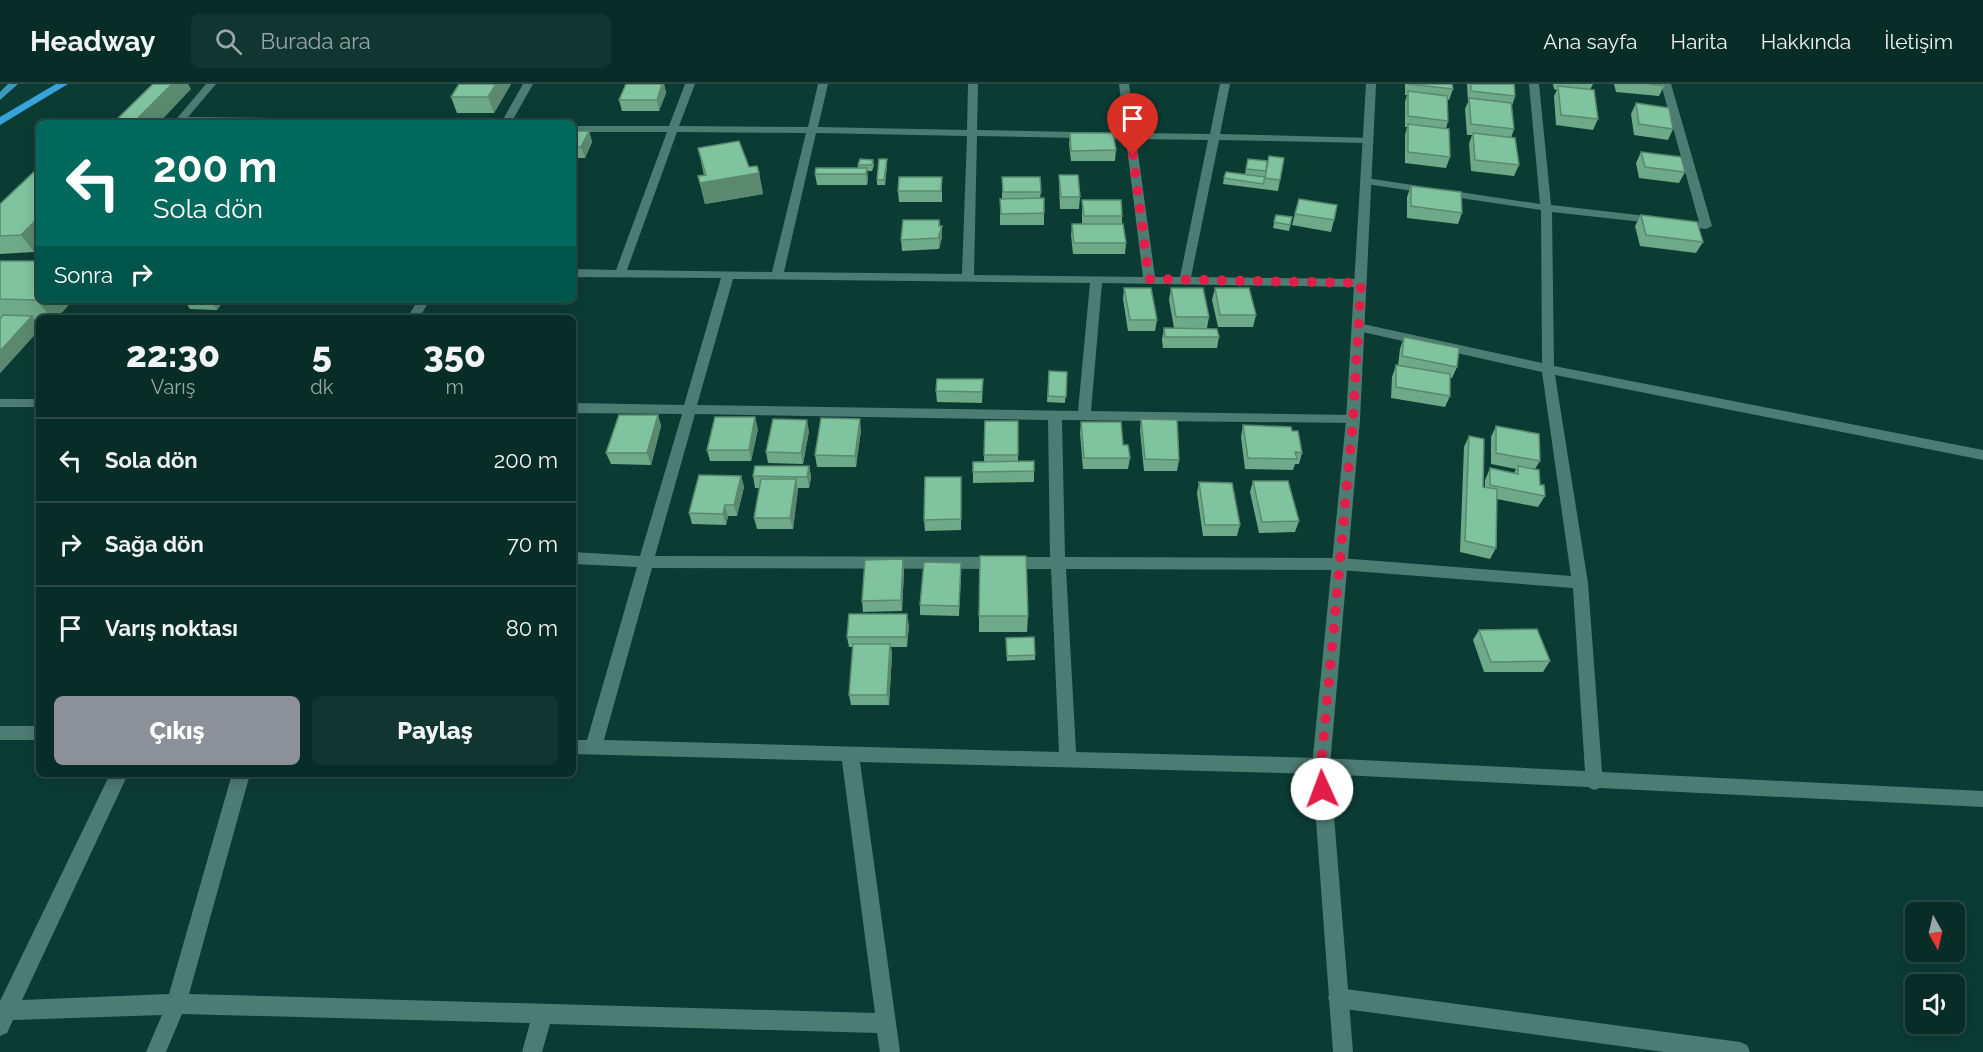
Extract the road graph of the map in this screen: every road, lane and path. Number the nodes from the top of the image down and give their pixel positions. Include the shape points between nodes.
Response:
1 (13, 84) edge
2 (63, 84) edge
3 (211, 84) edge
4 (528, 84) edge
5 (690, 84) edge
6 (823, 84) edge
7 (974, 84) edge
8 (1124, 84) edge
9 (1225, 84) edge
10 (1371, 84) edge
11 (1534, 84) edge
12 (1666, 84) edge
13 (0, 97) edge
14 (181, 120) edge
15 (508, 120) edge
16 (0, 122) edge
17 (576, 129) edge
18 (674, 130) junction
19 (812, 130) junction
20 (974, 133) junction
21 (1130, 134) junction
22 (1215, 136) junction
23 (1368, 140) junction
24 (1366, 181) junction
25 (1546, 208) junction
26 (576, 273) edge
27 (620, 274) junction
28 (728, 275) junction
29 (777, 275) junction
30 (968, 277) junction
31 (1096, 279) junction
32 (1149, 279) junction
33 (1185, 279) junction
34 (1361, 283) junction
35 (1358, 327) junction
36 (1548, 369) junction
37 (0, 403) edge
38 (36, 404) edge
39 (576, 408) edge
40 (689, 408) junction
41 (1055, 415) junction
42 (1084, 416) junction
43 (1353, 420) junction
44 (1983, 456) edge
45 (576, 558) edge
46 (646, 562) junction
47 (1058, 563) junction
48 (1340, 564) junction
49 (1580, 583) junction
50 (0, 732) edge
51 (36, 734) edge
52 (576, 747) edge
53 (593, 748) junction
54 (850, 754) junction
55 (1068, 760) junction
56 (1321, 766) junction
57 (117, 777) edge
58 (240, 777) edge
59 (1593, 782) junction
60 (1983, 800) edge
61 (1338, 998) junction
62 (176, 1004) junction
63 (543, 1014) junction
64 (2, 1016) edge
65 (886, 1023) junction
66 (156, 1052) edge
67 (532, 1052) edge
68 (890, 1052) edge
69 (1343, 1052) edge
70 (1740, 1052) edge

1 - 13 main road
2 - 16 highway
3 - 14 street
4 - 15 street
5 - 18 street
6 - 19 street
7 - 20 street
8 - 21 street
9 - 22 street
10 - 23 street
11 - 25 street
12 - 25 street via 1706,226
17 - 18 street
18 - 19 street
18 - 27 street
19 - 20 street
19 - 29 street
20 - 21 street
20 - 30 street
21 - 22 street
21 - 32 street
22 - 23 street
22 - 33 street
23 - 24 street
24 - 25 street
24 - 34 street
25 - 36 street
26 - 27 street
27 - 28 street
28 - 29 street
28 - 40 street
29 - 30 street
30 - 31 street
31 - 32 street
31 - 42 street
32 - 33 street
33 - 34 street
34 - 35 street
35 - 36 street
35 - 43 street
36 - 44 street
36 - 49 street
37 - 38 street
39 - 40 street
40 - 41 street
40 - 46 street
41 - 42 street
41 - 47 street
42 - 43 street
43 - 48 street
45 - 46 street
46 - 47 street
46 - 53 street
47 - 48 street
47 - 55 street
48 - 49 street
48 - 56 street
49 - 59 street
50 - 51 street
52 - 53 street
53 - 54 street
54 - 55 street
54 - 65 street
55 - 56 street
56 - 59 street
56 - 61 street
57 - 64 street
58 - 62 street
59 - 60 street
61 - 69 street
61 - 70 street
62 - 63 street
62 - 64 street
62 - 66 street
63 - 65 street
63 - 67 street
65 - 68 street

